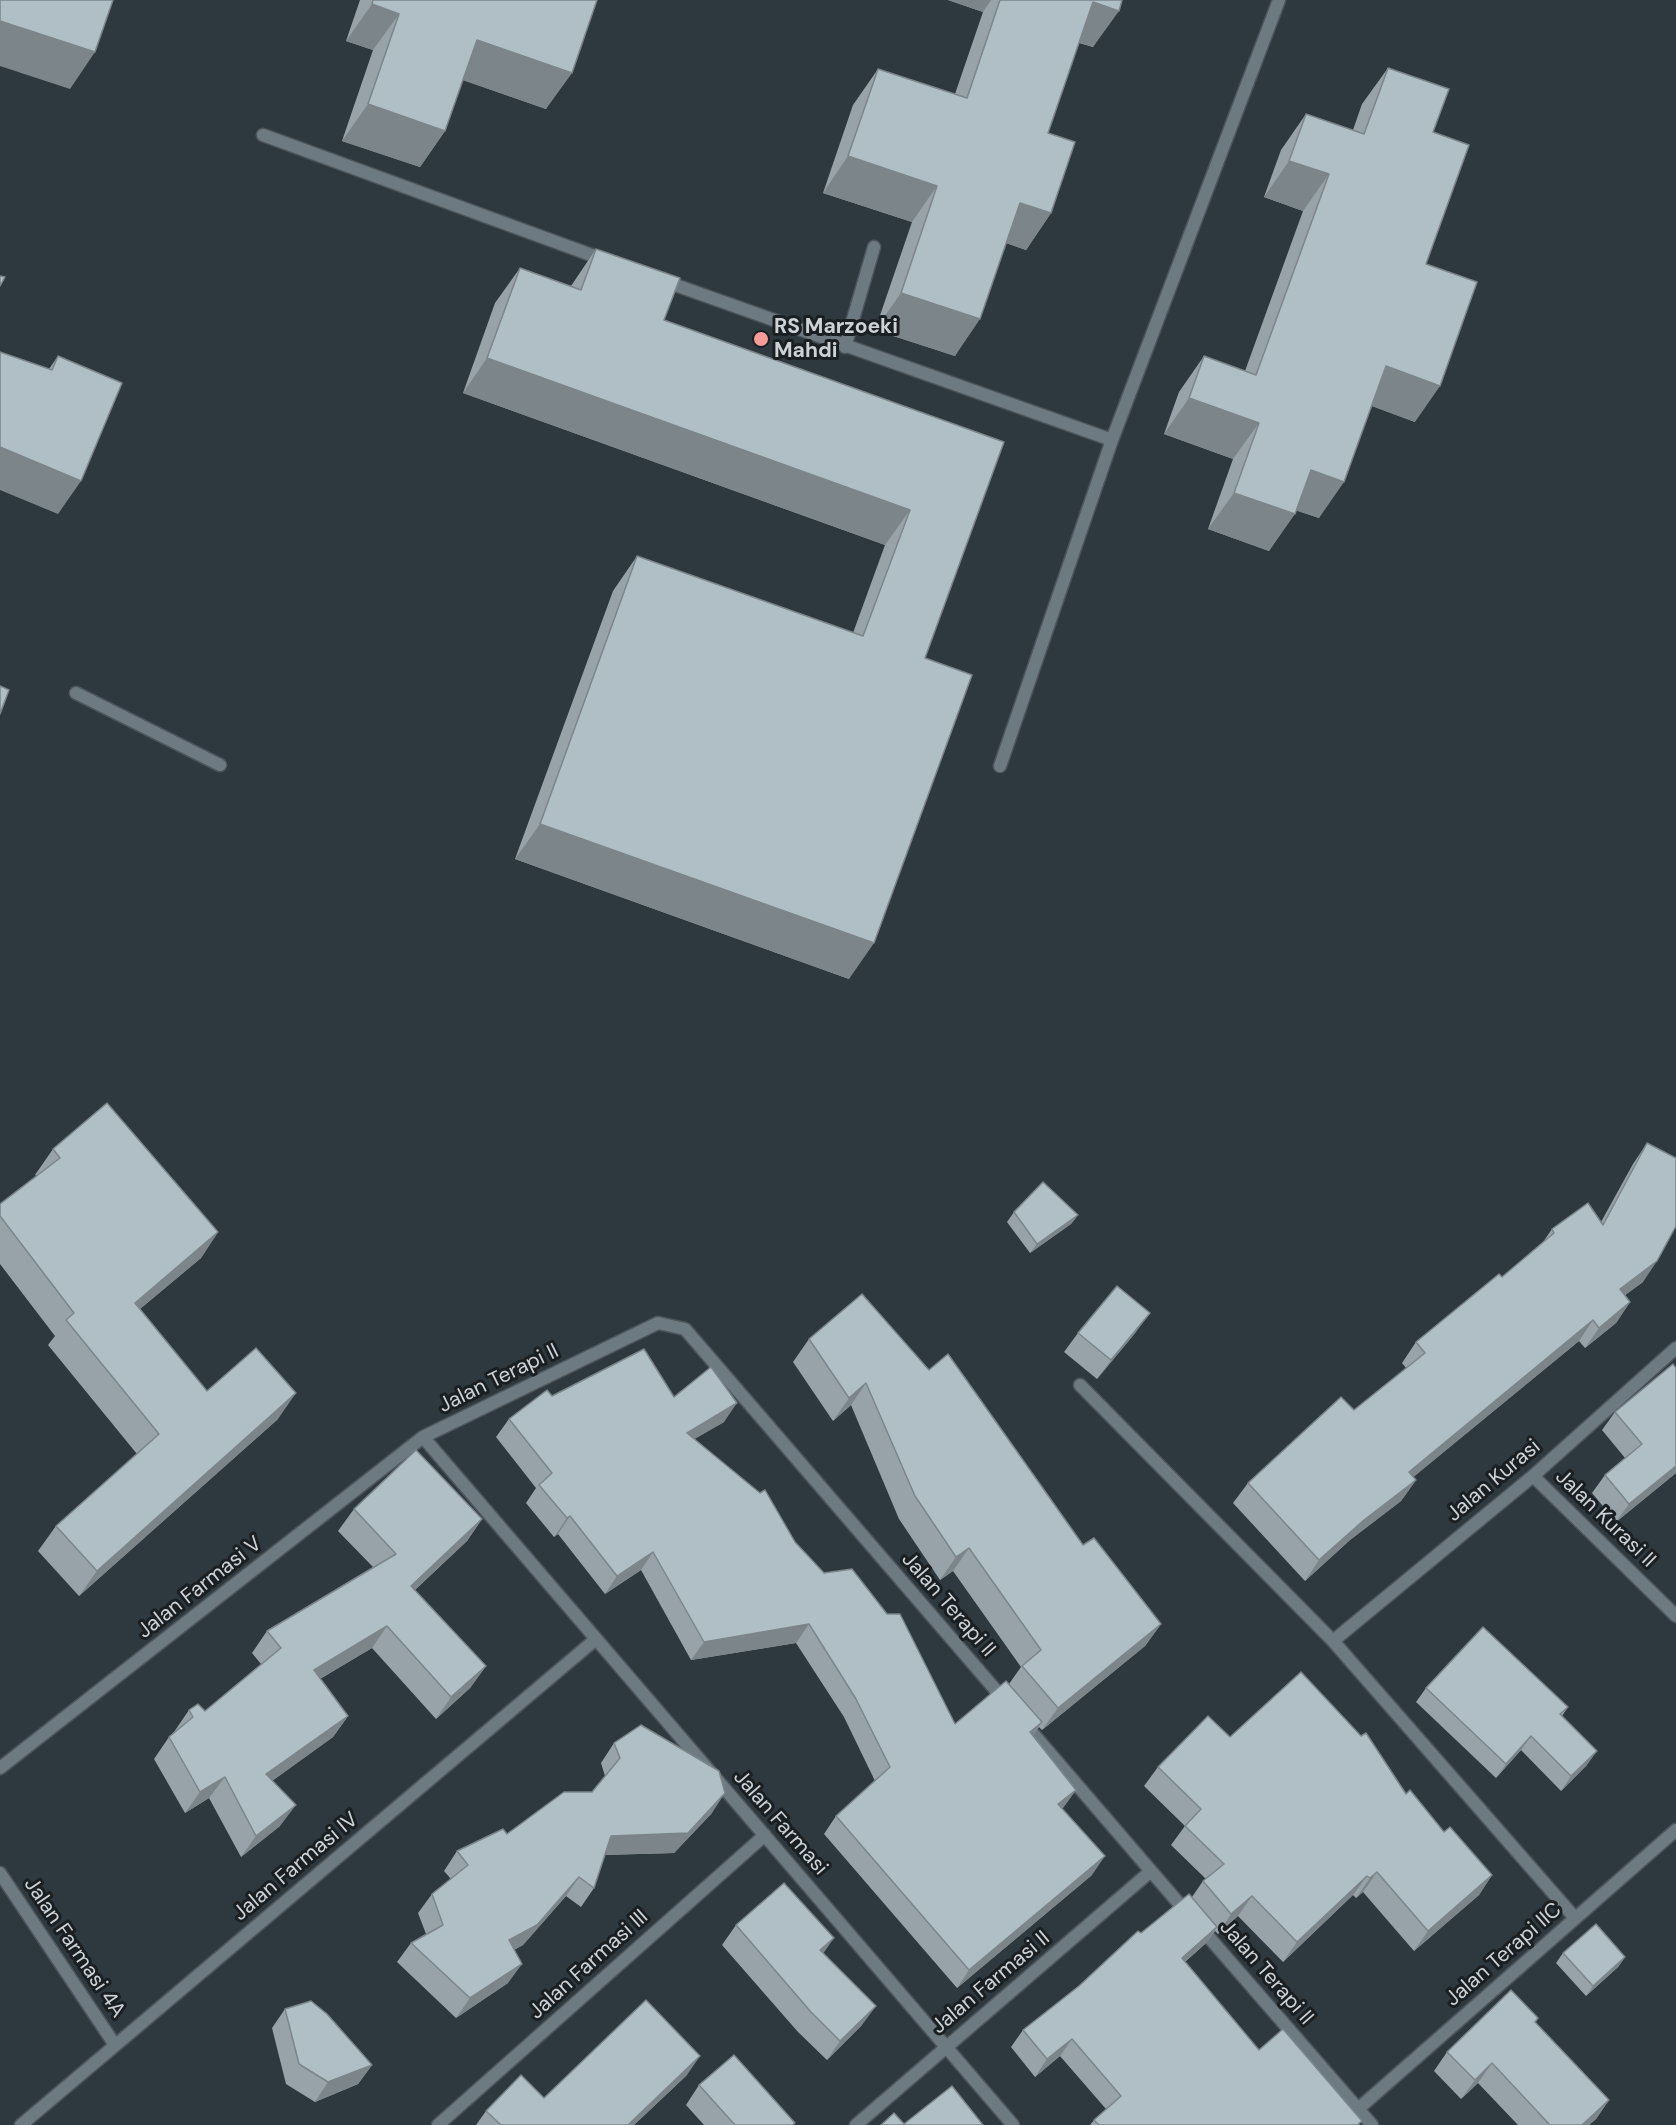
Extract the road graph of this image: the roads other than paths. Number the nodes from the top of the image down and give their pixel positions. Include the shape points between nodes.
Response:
1 (1279, 0) edge
2 (263, 135) dead end
3 (874, 247) dead end
4 (621, 266) edge
5 (655, 278) edge
6 (845, 347) junction
7 (1112, 440) junction
8 (76, 693) dead end
9 (220, 765) dead end
10 (1000, 766) dead end
11 (1676, 1348) edge
12 (1080, 1385) dead end
13 (423, 1437) junction
14 (1533, 1476) junction
15 (1676, 1616) edge
16 (596, 1639) junction
17 (1333, 1641) junction
18 (0, 1768) edge
19 (1676, 1830) edge
20 (765, 1835) junction
21 (1151, 1871) junction
22 (0, 1872) edge
23 (1575, 1918) junction
24 (115, 2045) junction
25 (946, 2047) junction
26 (1358, 2109) junction
27 (21, 2125) edge
28 (438, 2125) edge
29 (856, 2125) edge
30 (1013, 2125) edge
31 (1372, 2125) edge

1 - 7 street
2 - 4 street
3 - 6 street
5 - 6 street
6 - 7 street
7 - 10 street
8 - 9 street
11 - 14 street, Jalan Kurasi
12 - 17 street
13 - 16 street, Jalan Farmasi
13 - 18 street, Jalan Farmasi V
13 - 21 street, Jalan Terapi II via 658,1323 685,1329
14 - 15 street, Jalan Kurasi II
14 - 17 street, Jalan Kurasi
16 - 20 street, Jalan Farmasi
16 - 24 street, Jalan Farmasi IV
17 - 23 street
19 - 23 street, Jalan Terapi IIC
20 - 25 street, Jalan Farmasi
20 - 28 street, Jalan Farmasi III
21 - 25 street, Jalan Farmasi II
21 - 26 street, Jalan Terapi II
22 - 24 street, Jalan Farmasi 4A
23 - 26 street, Jalan Terapi IIC
24 - 27 street, Jalan Farmasi IV
25 - 29 street, Jalan Farmasi II
25 - 30 street, Jalan Farmasi
26 - 31 street, Jalan Terapi II

